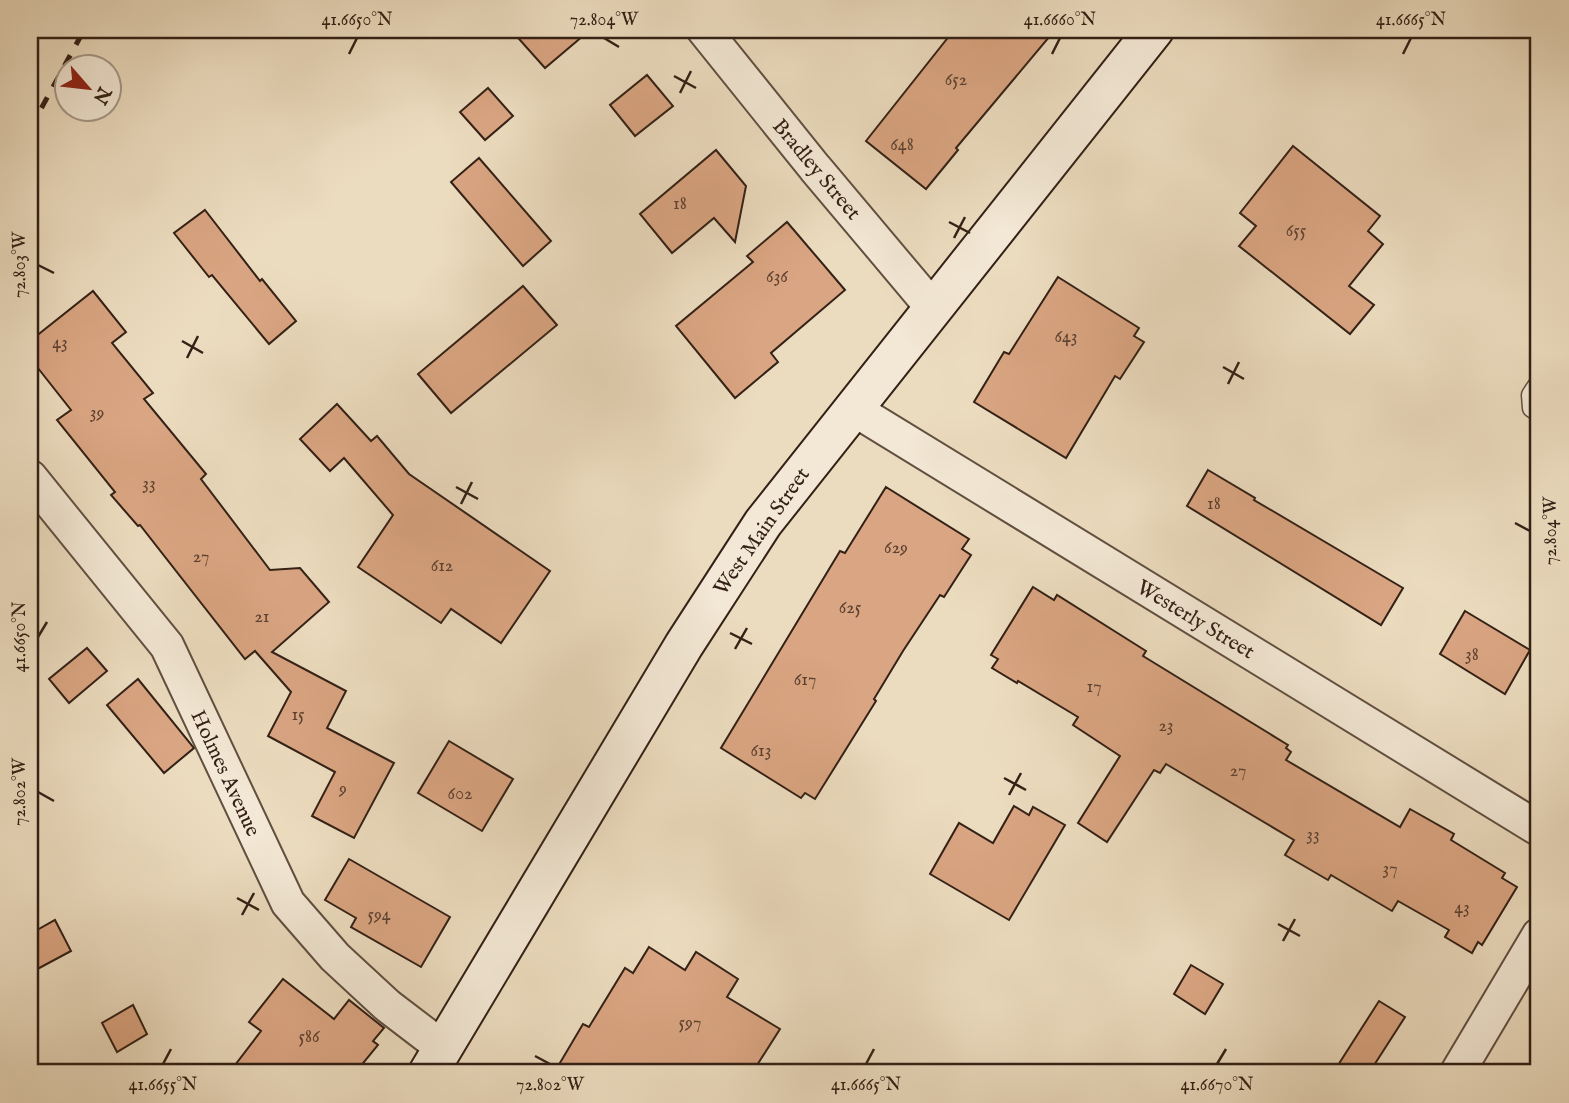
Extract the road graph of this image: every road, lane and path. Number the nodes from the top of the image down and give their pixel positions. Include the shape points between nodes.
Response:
1 (704, 30) edge
2 (1154, 30) edge
3 (932, 307) junction
4 (1539, 383) edge
5 (852, 408) junction
6 (1539, 413) edge
7 (30, 477) edge
8 (1539, 829) edge
9 (1539, 935) edge
10 (435, 1061) edge
11 (1457, 1073) edge

1 - 3 street, Bradley Street
2 - 3 main road, West Main Street
3 - 5 main road, West Main Street
4 - 6 lane via 1531,395 1532,408
5 - 8 street, Westerly Street
5 - 10 main road, West Main Street via 733,566
7 - 10 street, Holmes Avenue via 167,646 288,903
9 - 11 street

